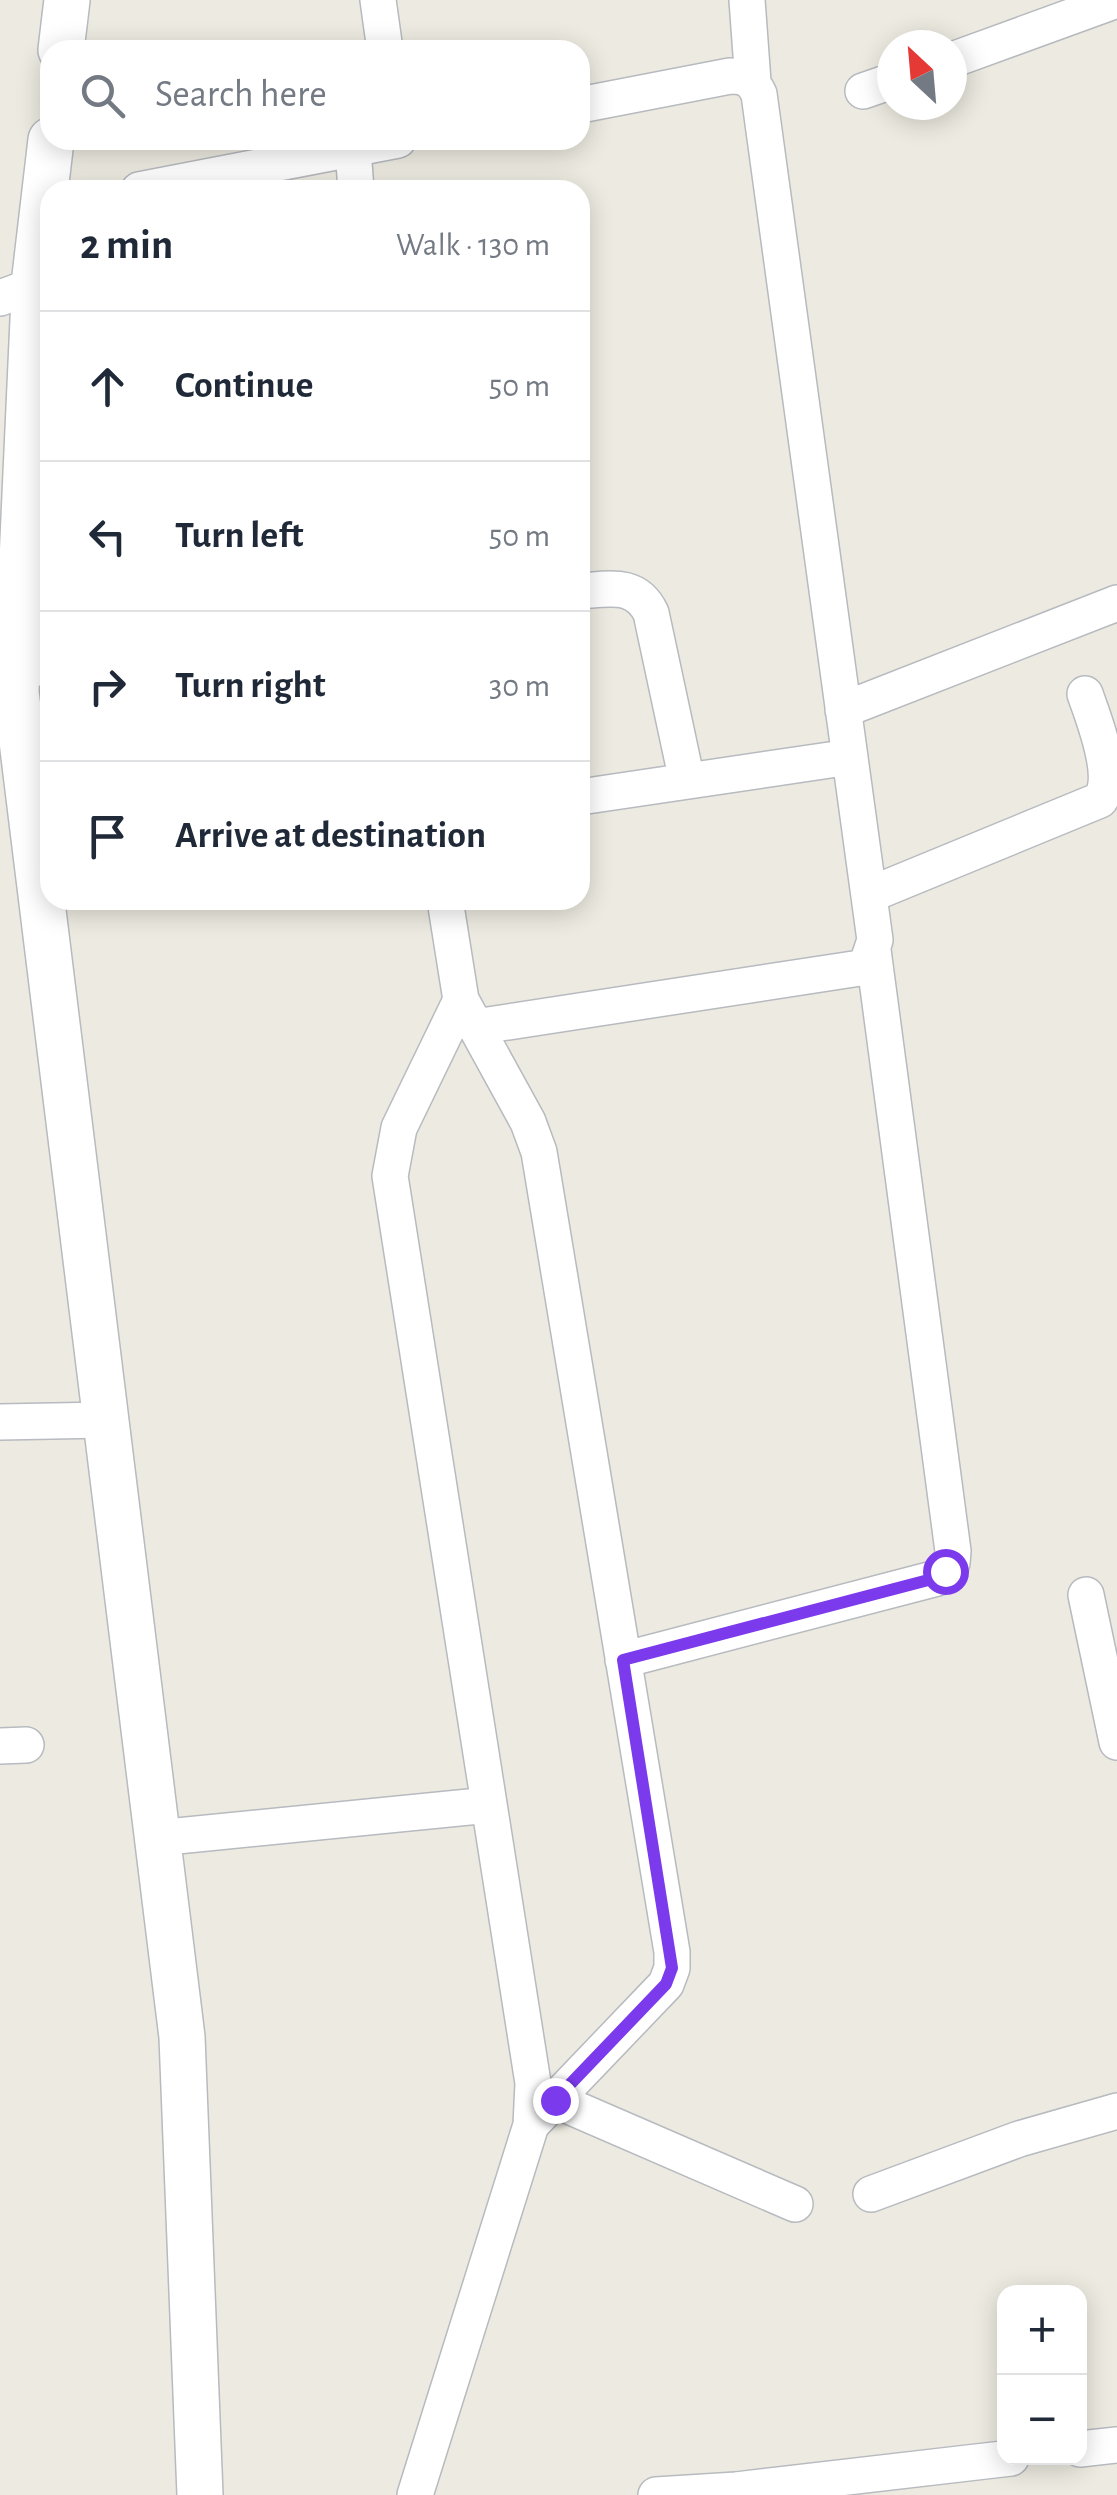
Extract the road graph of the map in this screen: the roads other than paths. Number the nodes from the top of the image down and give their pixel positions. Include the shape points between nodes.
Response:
1 (67, 0) edge
2 (378, 0) edge
3 (747, 0) edge
4 (1117, 0) edge
5 (63, 40) edge
6 (384, 40) edge
7 (967, 55) edge
8 (753, 82) junction
9 (590, 103) edge
10 (50, 150) edge
11 (348, 150) edge
12 (353, 150) edge
13 (49, 180) edge
14 (190, 180) edge
15 (355, 180) edge
16 (40, 228) edge
17 (18, 292) edge
18 (590, 590) edge
19 (1117, 603) edge
20 (21, 682) edge
21 (1086, 694) dead end
22 (844, 710) junction
23 (850, 757) junction
24 (687, 781) junction
25 (590, 796) edge
26 (40, 847) edge
27 (869, 896) junction
28 (47, 910) edge
29 (447, 910) edge
30 (873, 950) junction
31 (468, 1014) junction
32 (106, 1420) junction
33 (0, 1422) edge
34 (1086, 1595) dead end
35 (623, 1660) junction
36 (1117, 1742) edge
37 (489, 1805) junction
38 (157, 1838) junction
39 (1117, 2111) edge
40 (543, 2112) junction
41 (871, 2194) dead end
42 (795, 2204) dead end
43 (1117, 2445) edge
44 (1087, 2449) edge
45 (997, 2460) edge
46 (200, 2495) edge
47 (414, 2495) edge
48 (656, 2495) edge

1 - 5 street
2 - 6 street
3 - 8 street
4 - 7 street
8 - 9 street via 730,76
8 - 22 street
10 - 13 street
11 - 14 street
12 - 15 street
16 - 17 street
17 - 20 street
18 - 24 street via 619,588 645,601
19 - 22 street
20 - 26 street
21 - 27 street via 1111,774 1100,800
22 - 23 street
23 - 24 street
23 - 27 street
24 - 25 street
27 - 30 street
28 - 32 street
29 - 31 street
30 - 31 street via 860,968
30 - 35 street via 952,1563 936,1578
31 - 35 street via 539,1152
31 - 37 street via 399,1128 390,1176
32 - 33 street
32 - 38 street
34 - 36 street
35 - 40 street via 672,1968 666,1984
37 - 38 street
37 - 40 street
38 - 46 street via 182,2037
39 - 41 street
40 - 42 street
40 - 47 street
43 - 44 street
45 - 48 street

